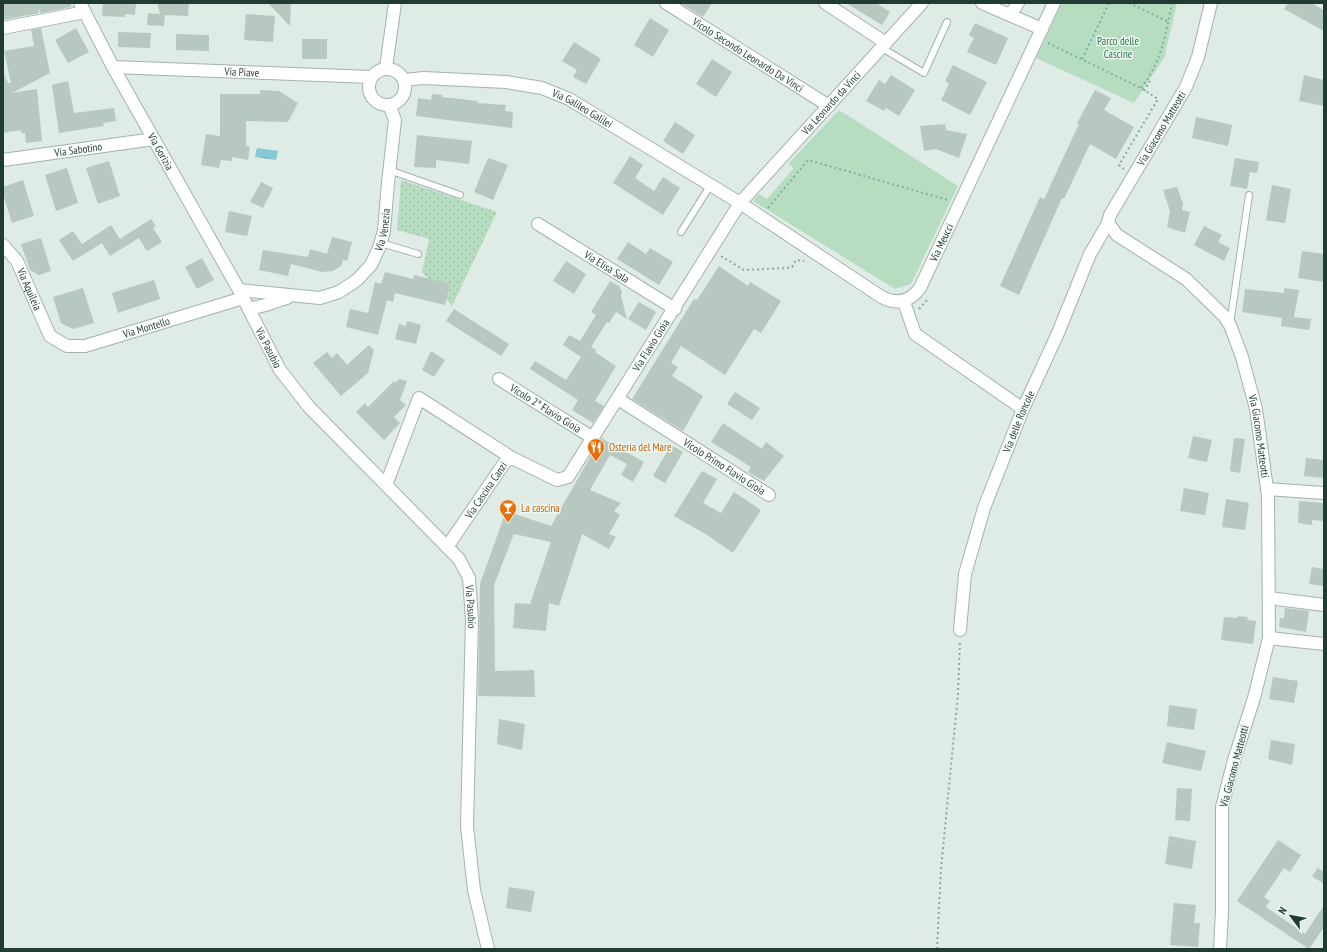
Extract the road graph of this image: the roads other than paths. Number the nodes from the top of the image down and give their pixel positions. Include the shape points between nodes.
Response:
1 (395, 3) edge
2 (666, 3) edge
3 (825, 3) edge
4 (922, 3) edge
5 (982, 3) edge
6 (1018, 3) edge
7 (1054, 3) edge
8 (1211, 3) edge
9 (82, 8) edge
10 (1011, 14) junction
11 (947, 22) dead end
12 (3, 28) edge
13 (1042, 29) junction
14 (884, 45) junction
15 (113, 68) junction
16 (386, 68) junction
17 (371, 77) junction
18 (404, 80) junction
19 (389, 105) junction
20 (829, 106) junction
21 (154, 139) junction
22 (3, 160) edge
23 (389, 170) junction
24 (710, 186) junction
25 (460, 195) dead end
26 (1249, 195) dead end
27 (740, 203) junction
28 (1108, 223) junction
29 (538, 224) dead end
30 (681, 232) dead end
31 (381, 243) junction
32 (3, 245) edge
33 (418, 254) dead end
34 (294, 296) junction
35 (243, 299) junction
36 (906, 307) junction
37 (675, 309) junction
38 (1230, 325) junction
39 (50, 336) joint
40 (499, 379) dead end
41 (618, 399) junction
42 (1023, 409) junction
43 (594, 438) junction
44 (512, 458) junction
45 (557, 480) joint
46 (386, 484) junction
47 (1267, 489) junction
48 (1324, 493) edge
49 (769, 495) dead end
50 (447, 547) junction
51 (1269, 598) junction
52 (1324, 605) edge
53 (960, 630) road end
54 (1269, 638) junction
55 (1324, 644) edge
56 (488, 949) edge
57 (1220, 949) edge

1 - 16 street
2 - 20 street, Vicolo Secondo Leonardo Da Vinci
3 - 14 street
4 - 14 street, Via Leonardo da Vinci
5 - 10 street
6 - 10 street
7 - 13 street, Via Meucci
8 - 28 street, Via Giacomo Matteotti via 1194,68 1176,105 1110,215
9 - 12 street
9 - 15 street, Via Gorizia
10 - 13 street
11 - 14 lane via 924,73
13 - 36 street, Via Meucci via 920,288
14 - 20 street, Via Leonardo da Vinci
15 - 17 street, Via Piave
15 - 21 street, Via Gorizia
16 - 17 street
16 - 18 street via 396,71
17 - 19 street via 369,92 372,97 377,102
18 - 19 street via 404,93 400,99
18 - 24 street, Via Galileo Galilei via 424,78 506,82 542,88 569,99
19 - 23 street, Via Venezia via 395,120
20 - 27 street, Via Leonardo da Vinci
21 - 22 street, Via Sabotino
21 - 35 street, Via Gorizia
23 - 25 lane
23 - 31 street, Via Venezia
24 - 27 street, Via Galileo Galilei
24 - 30 lane
26 - 38 lane
27 - 36 street via 880,296
27 - 37 street, Via Flavio Gioia
28 - 38 street, Via Giacomo Matteotti via 1117,236 1186,280 1224,316
28 - 42 street, Via delle Roncole via 1090,254
29 - 37 street, Via Elisa Sala
31 - 33 lane
31 - 34 street, Via Venezia via 371,265 357,280 339,292 320,298
32 - 39 street, Via Aquileia via 17,261
34 - 35 street, Via Venezia
34 - 35 street, Via Venezia via 261,308
35 - 39 street, Via Montello via 85,346 67,346
35 - 46 street, Via Pasubio via 280,370 309,407
36 - 42 street via 915,334
37 - 41 street, Via Flavio Gioia
38 - 47 street, Via Giacomo Matteotti via 1242,357 1256,409
40 - 43 street, Vicolo 2° Flavio Gioia
41 - 43 street, Via Flavio Gioia
41 - 49 street, Vicolo Primo Flavio Gioia
42 - 53 street, Via delle Roncole via 984,508 969,555
43 - 45 street, Via Flavio Gioia via 568,477
44 - 45 street, Via Cascina Canzi
44 - 46 street via 419,398
44 - 50 street, Via Cascina Canzi via 505,462
46 - 50 street, Via Pasubio
47 - 48 street
47 - 51 street, Via Giacomo Matteotti
50 - 56 street, Via Pasubio via 459,559 469,578 472,619 467,826 474,890
51 - 52 street
51 - 54 street, Via Giacomo Matteotti
54 - 55 street
54 - 57 street, Via Giacomo Matteotti via 1222,807

